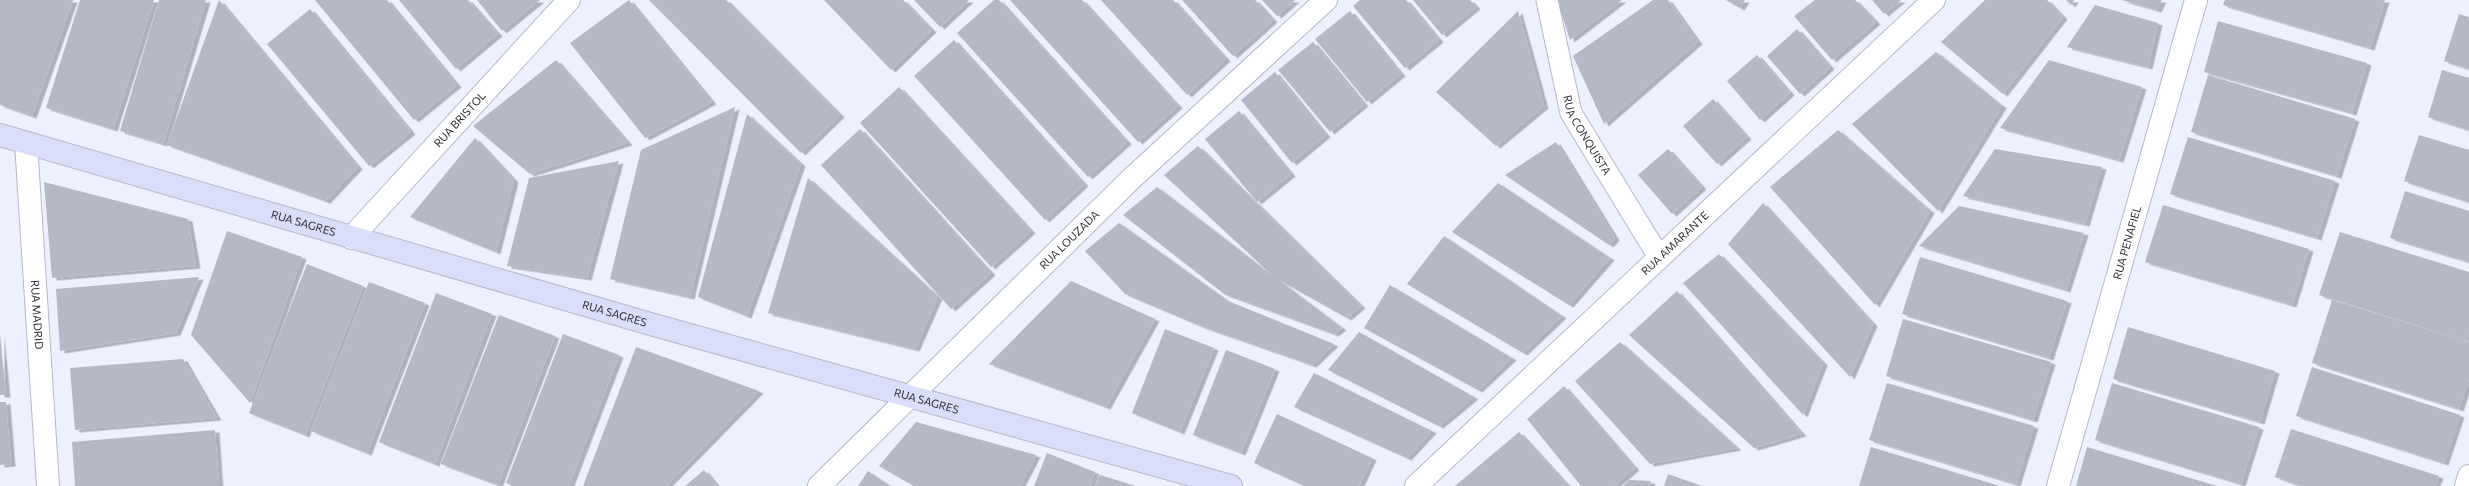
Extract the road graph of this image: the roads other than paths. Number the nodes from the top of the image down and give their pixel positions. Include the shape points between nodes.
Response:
1 (569, 0) edge
2 (1326, 0) edge
3 (1547, 0) edge
4 (1934, 0) edge
5 (2196, 0) edge
6 (0, 135) edge
7 (26, 143) junction
8 (351, 238) junction
9 (1659, 257) junction
10 (910, 396) junction
11 (2469, 476) edge
12 (48, 486) edge
13 (819, 486) edge
14 (1231, 486) edge
15 (1416, 486) edge
16 (2058, 486) edge
17 (2466, 486) edge

1 - 8 street, RUA BRISTOL
2 - 10 street, RUA LOUZADA via 1130,180
3 - 9 lane, RUA CONQUISTA via 1570,113
4 - 9 street, RUA AMARANTE
5 - 16 street, RUA PENAFIEL
6 - 7 street, RUA SAGRES
7 - 8 street, RUA SAGRES
7 - 12 street, RUA MADRID
8 - 10 street, RUA SAGRES
9 - 15 street, RUA AMARANTE
10 - 13 street, RUA LOUZADA
10 - 14 street, RUA SAGRES
11 - 17 street

